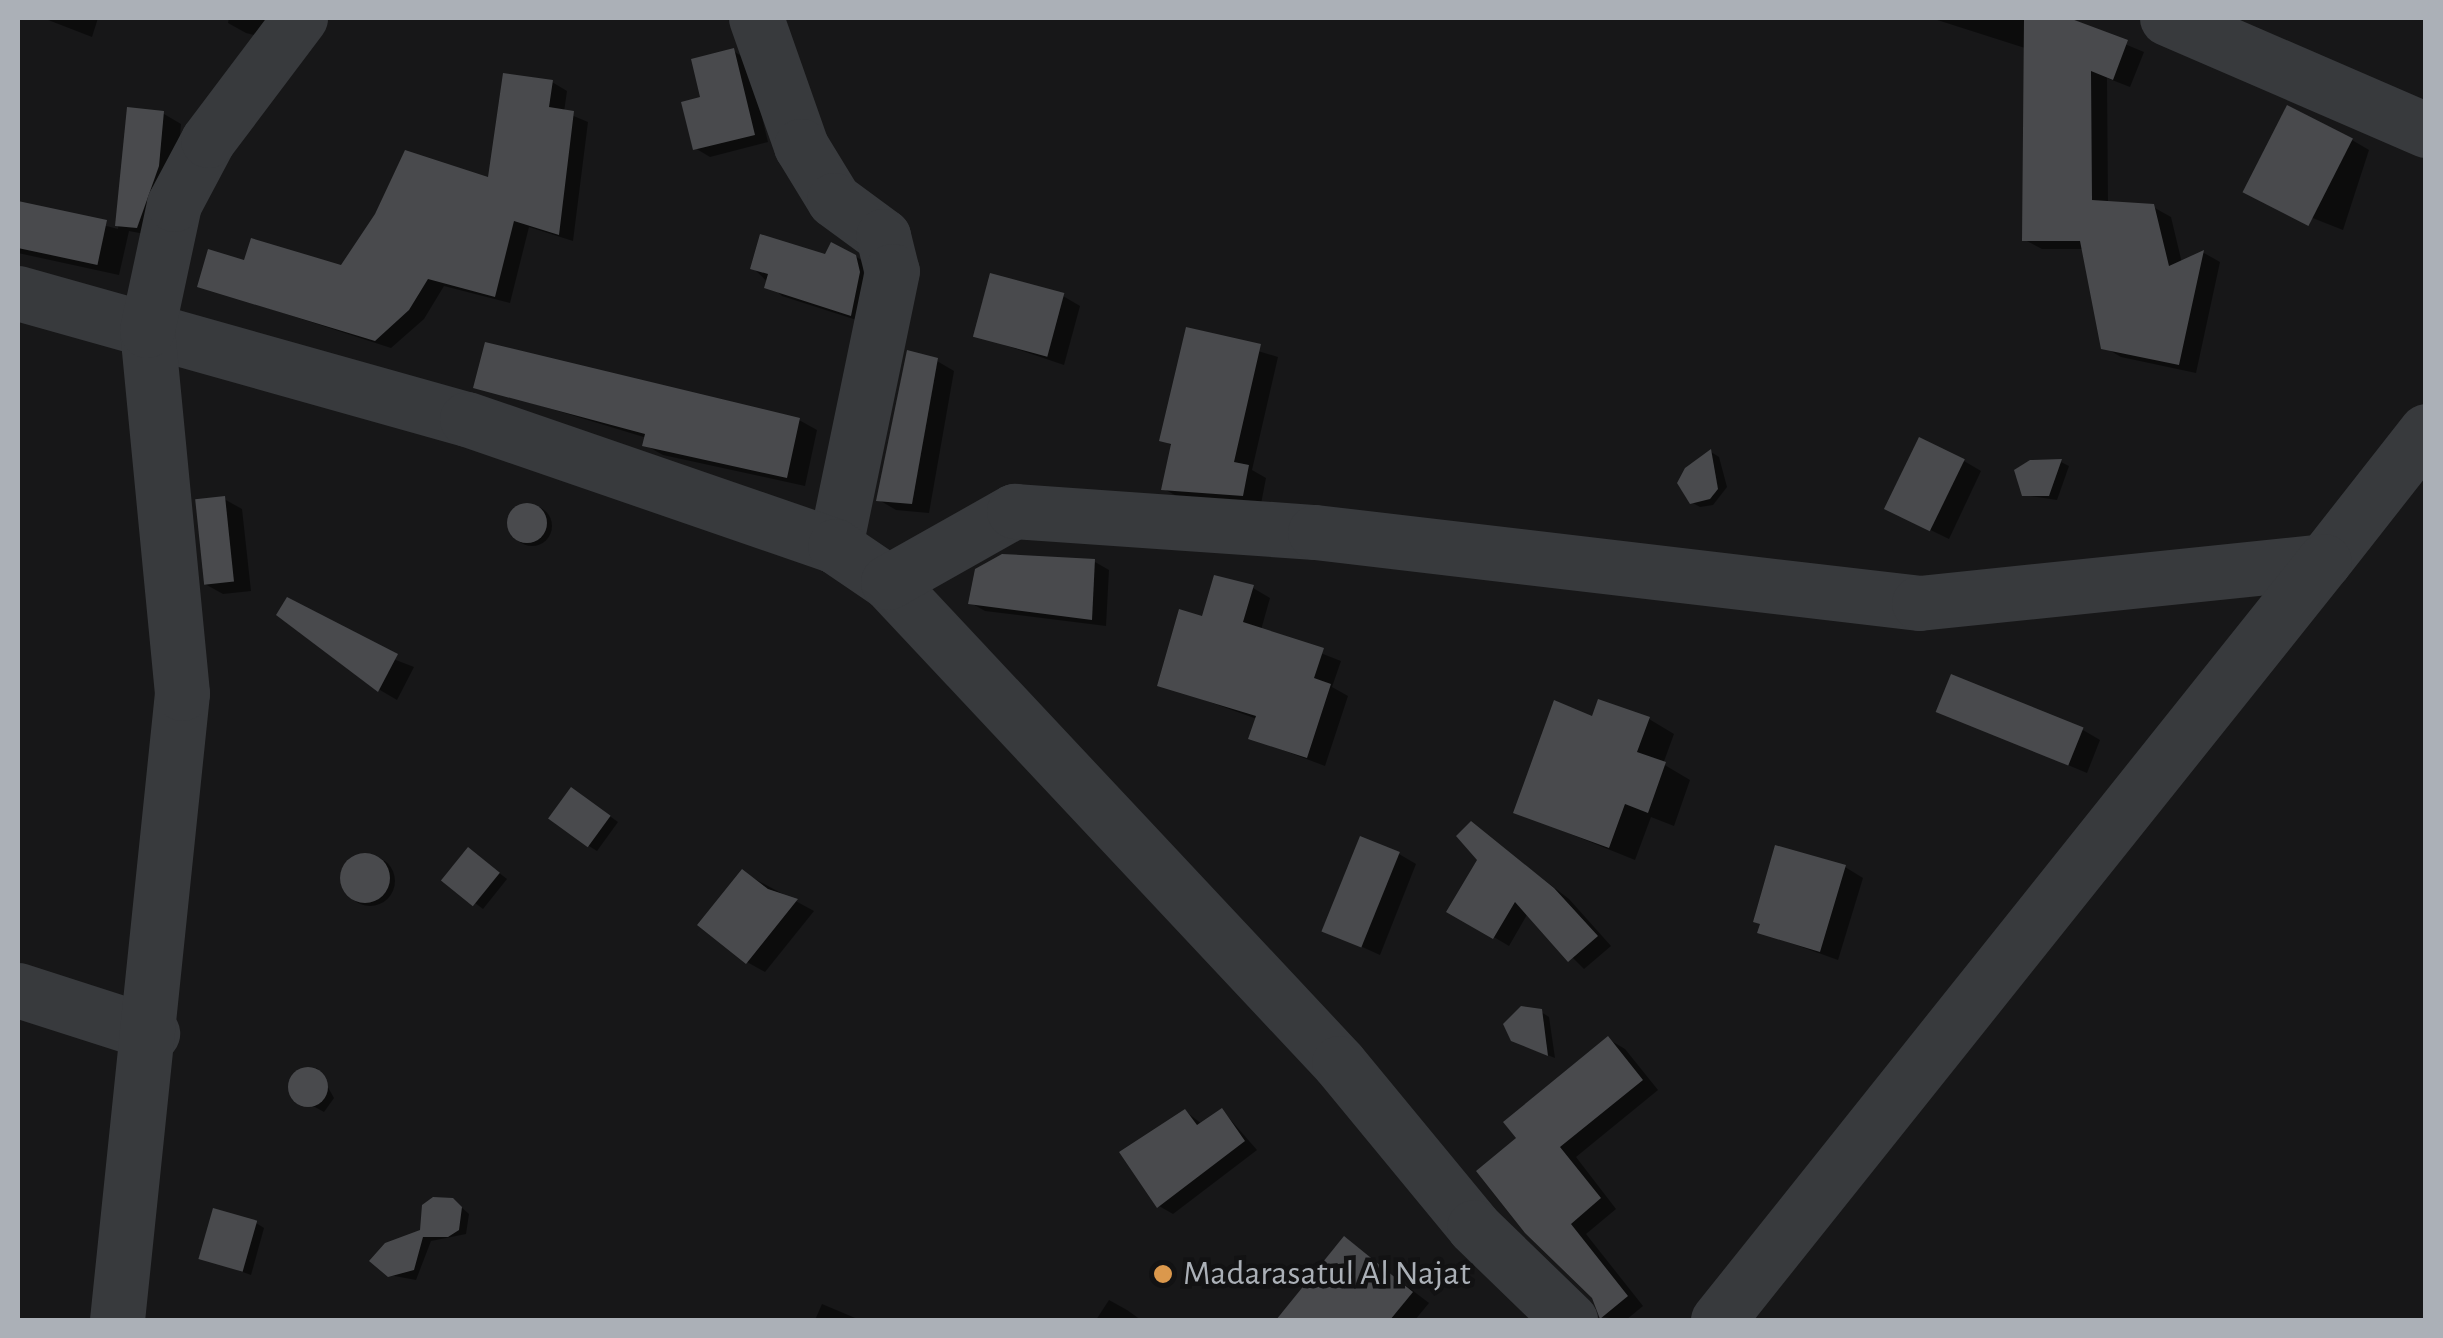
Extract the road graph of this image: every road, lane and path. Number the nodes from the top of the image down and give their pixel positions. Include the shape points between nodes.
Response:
1 (300, 18) edge
2 (756, 18) edge
3 (2167, 18) edge
4 (2426, 130) edge
5 (18, 292) edge
6 (147, 330) junction
7 (2426, 431) edge
8 (835, 546) junction
9 (2324, 561) junction
10 (888, 582) junction
11 (18, 990) edge
12 (152, 1033) junction
13 (117, 1320) edge
14 (1570, 1320) edge
15 (1718, 1320) edge

1 - 6 street via 208,140 174,204
2 - 8 street via 801,146 834,200 883,236 892,271
3 - 4 street
5 - 6 street
6 - 8 street via 466,420
6 - 12 street via 182,692
7 - 9 street
8 - 10 street
9 - 10 street via 1919,603 1315,532 1014,511
9 - 15 street
10 - 14 street via 1338,1063 1474,1227
11 - 12 street
12 - 13 street

